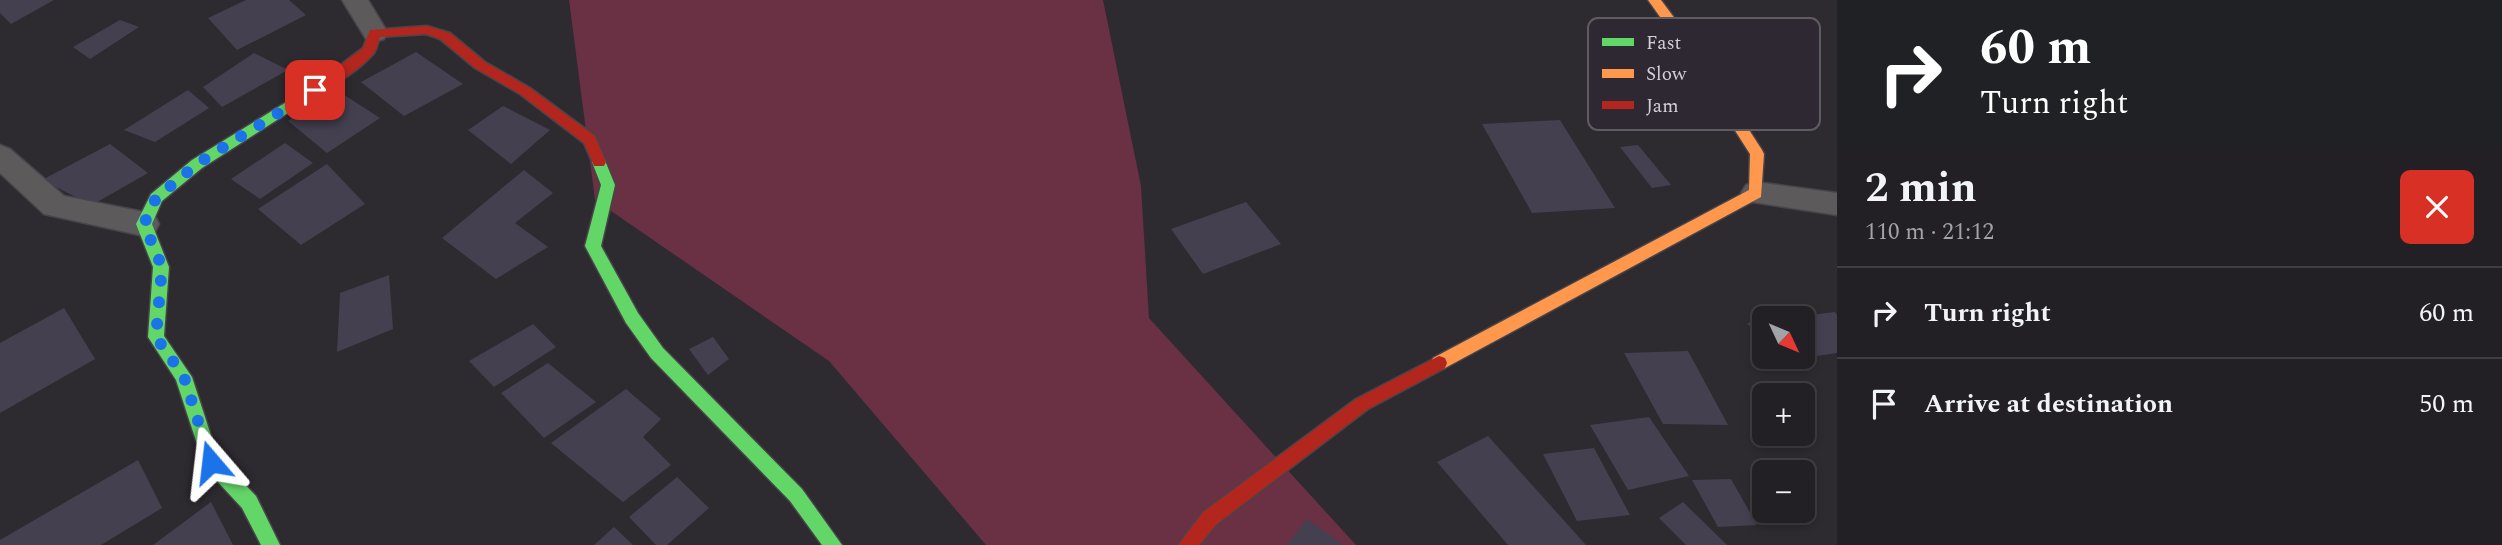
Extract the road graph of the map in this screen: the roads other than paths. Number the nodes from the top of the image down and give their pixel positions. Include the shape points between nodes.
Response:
1 (355, 0) edge
2 (1654, 0) edge
3 (1667, 18) edge
4 (375, 33) junction
5 (1742, 130) edge
6 (0, 156) edge
7 (1756, 193) junction
8 (1837, 204) edge
9 (144, 224) junction
10 (271, 545) edge
11 (833, 545) edge
12 (1186, 545) edge

1 - 4 street
2 - 3 street
4 - 9 street via 369,50 339,75 197,164 156,198
4 - 11 street via 427,30 444,36 590,141 608,185 593,246 622,302 668,370 796,495
5 - 7 street via 1757,153
6 - 9 street via 55,206
7 - 8 street
7 - 12 street via 1362,404 1210,518
9 - 10 street via 162,267 156,337 184,377 211,462 249,502

